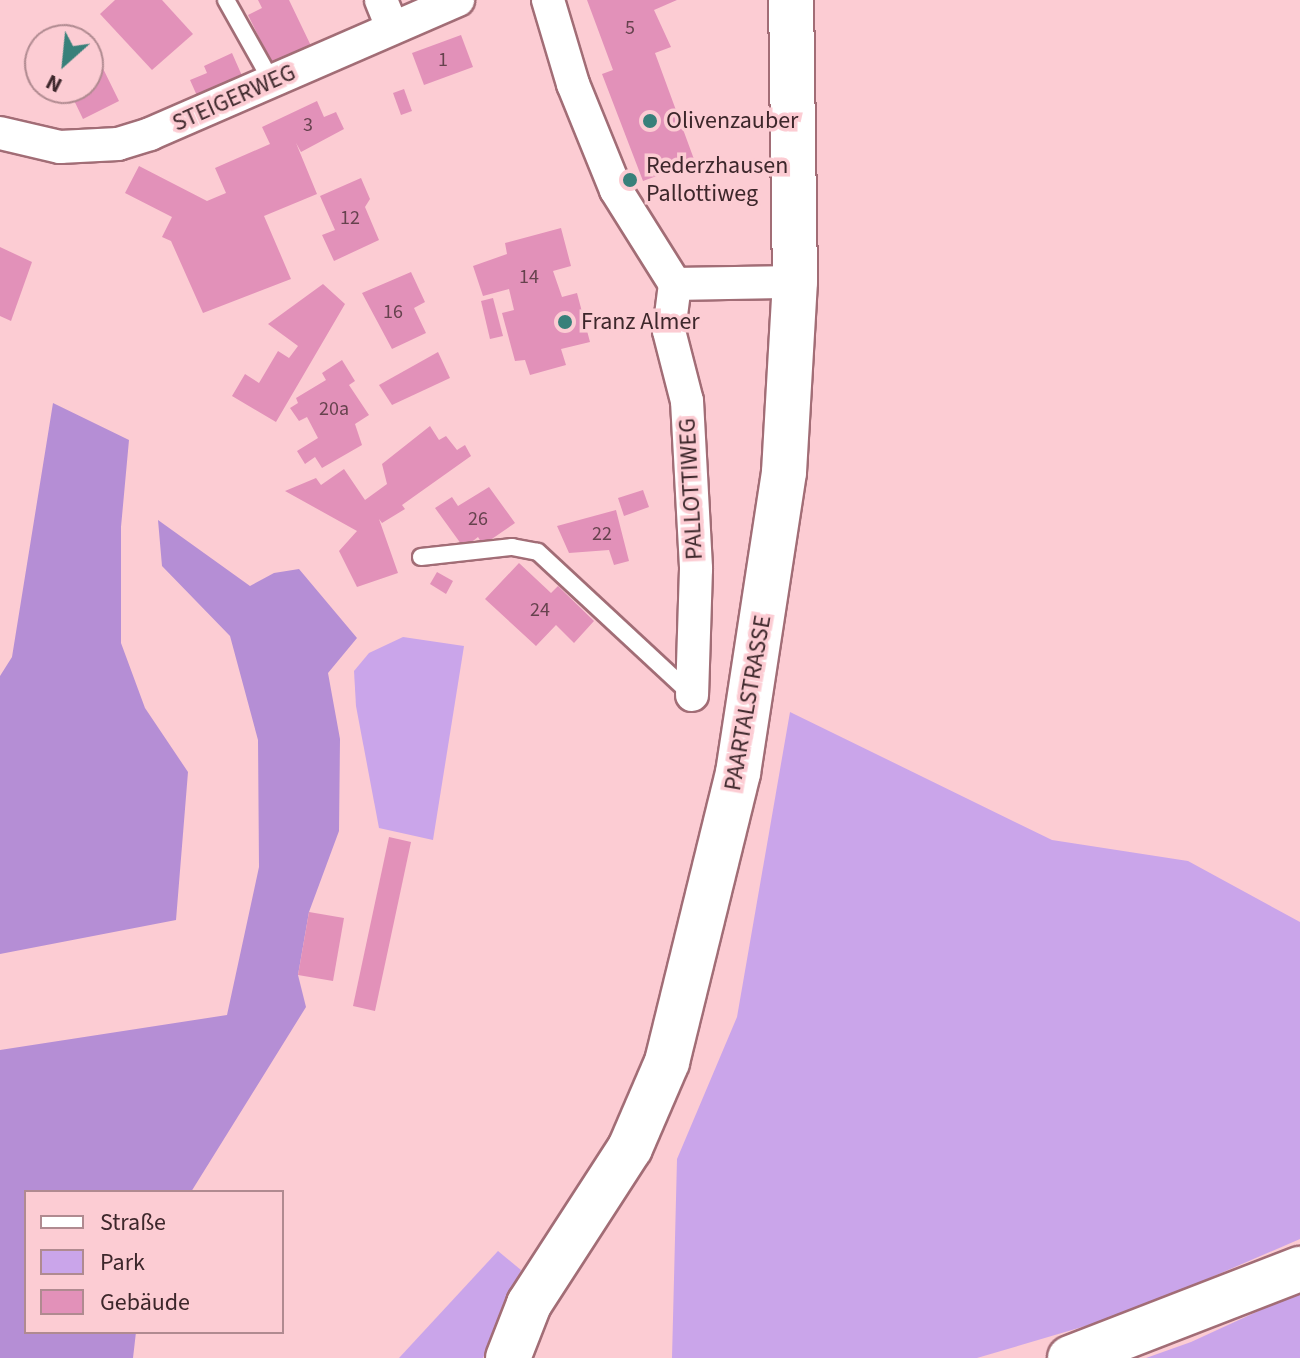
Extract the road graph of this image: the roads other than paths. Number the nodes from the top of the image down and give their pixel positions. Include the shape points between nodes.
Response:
1 (226, 0) edge
2 (458, 0) edge
3 (548, 0) edge
4 (791, 0) edge
5 (386, 14) edge
6 (272, 82) junction
7 (0, 133) edge
8 (795, 282) junction
9 (675, 284) junction
10 (421, 557) dead end
11 (692, 695) joint
12 (1300, 1269) edge
13 (508, 1358) edge
14 (1070, 1358) edge

1 - 6 lane
2 - 5 street, STEIGERWEG
3 - 9 street via 573,84 616,190
4 - 8 main road, PAARTALSTRASSE
5 - 6 street, STEIGERWEG
6 - 7 street, STEIGERWEG via 118,144 60,147
8 - 9 street
8 - 13 main road, PAARTALSTRASSE via 784,472 758,663 687,990 667,1062 630,1148 529,1304
9 - 11 street, PALLOTTIWEG via 669,331 687,401 696,569
10 - 11 lane via 512,547 538,552
12 - 14 main road

